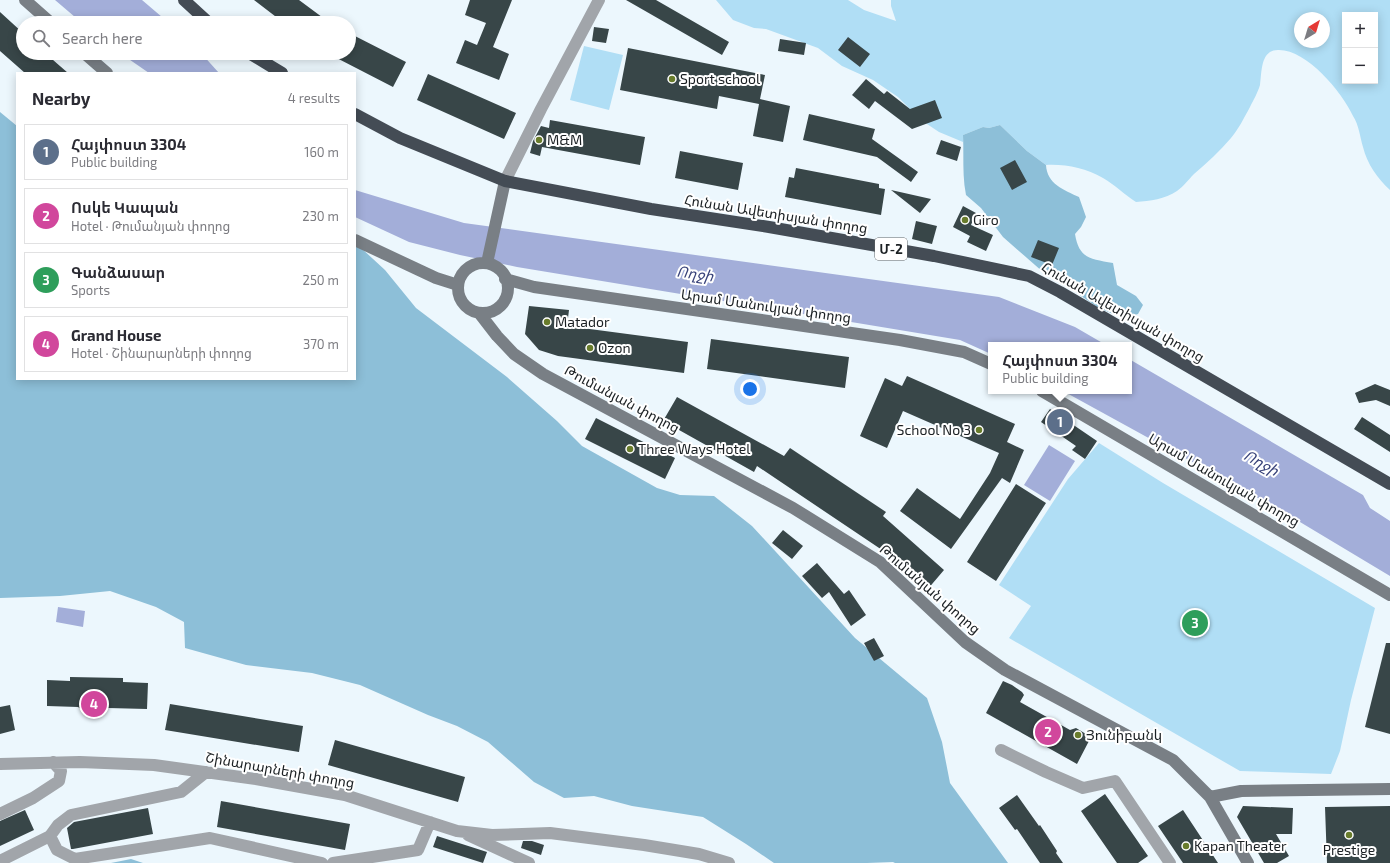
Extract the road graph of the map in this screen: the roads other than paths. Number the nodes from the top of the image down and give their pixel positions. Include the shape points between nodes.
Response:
1 (26, 0) edge
2 (184, 0) edge
3 (599, 0) edge
4 (43, 16) edge
5 (201, 16) edge
6 (92, 60) edge
7 (261, 60) edge
8 (106, 72) edge
9 (280, 72) edge
10 (356, 115) edge
11 (505, 181) junction
12 (356, 240) edge
13 (487, 262) junction
14 (464, 270) junction
15 (436, 278) junction
16 (505, 279) junction
17 (458, 285) junction
18 (534, 287) junction
19 (507, 295) junction
20 (495, 310) junction
21 (480, 314) junction
22 (497, 336) junction
23 (988, 363) edge
24 (1047, 394) edge
25 (1390, 484) edge
26 (1390, 595) edge
27 (1001, 750) dead end
28 (53, 762) junction
29 (0, 764) edge
30 (206, 772) junction
31 (1390, 789) edge
32 (1210, 797) junction
33 (0, 814) edge
34 (430, 822) junction
35 (457, 831) junction
36 (50, 836) junction
37 (0, 862) edge
38 (322, 863) edge
39 (334, 863) edge
40 (529, 863) edge
41 (729, 863) edge
42 (1170, 863) edge
43 (1248, 863) edge

1 - 4 street
2 - 5 highway
3 - 11 street
6 - 8 street
7 - 9 highway
10 - 11 highway, Հունան Ավետիսյան փողոց / Մ-2 via 400,138
11 - 13 street
11 - 25 highway, Հունան Ավետիսյան փողոց / Մ-2 via 651,209 934,256 1029,276
12 - 15 street
13 - 14 street via 474,264
13 - 16 street via 503,273
14 - 15 street
14 - 17 street
15 - 17 street
16 - 18 street, Արամ Մանուկյան փողոց
16 - 19 street
17 - 21 street via 464,305
18 - 19 street, Արամ Մանուկյան փողոց
18 - 23 street, Արամ Մանուկյան փողոց via 900,340 964,352
19 - 20 street
20 - 21 street
20 - 22 street
21 - 22 street, Թումանյան փողոց
22 - 32 street, Թումանյան փողոց via 514,354 543,374 793,508 880,562 965,642 1005,670 1173,760
24 - 26 street, Արամ Մանուկյան փողոց
27 - 42 street via 1083,788 1115,781
28 - 29 street, Շինարարների փողոց
28 - 30 street, Շինարարների փողոց via 154,765
28 - 33 street via 61,771 59,782
30 - 34 street, Շինարարների փողոց via 345,795
30 - 36 street via 181,792 71,815 58,825
31 - 32 street via 1241,791
32 - 43 street, Թումանյան փողոց
34 - 35 street, Շինարարների փողոց
34 - 39 street via 418,850
35 - 40 street
35 - 41 street, Շինարարների փողոց via 492,835 550,833 699,854
36 - 37 street
36 - 38 street via 57,850 75,859 210,838

